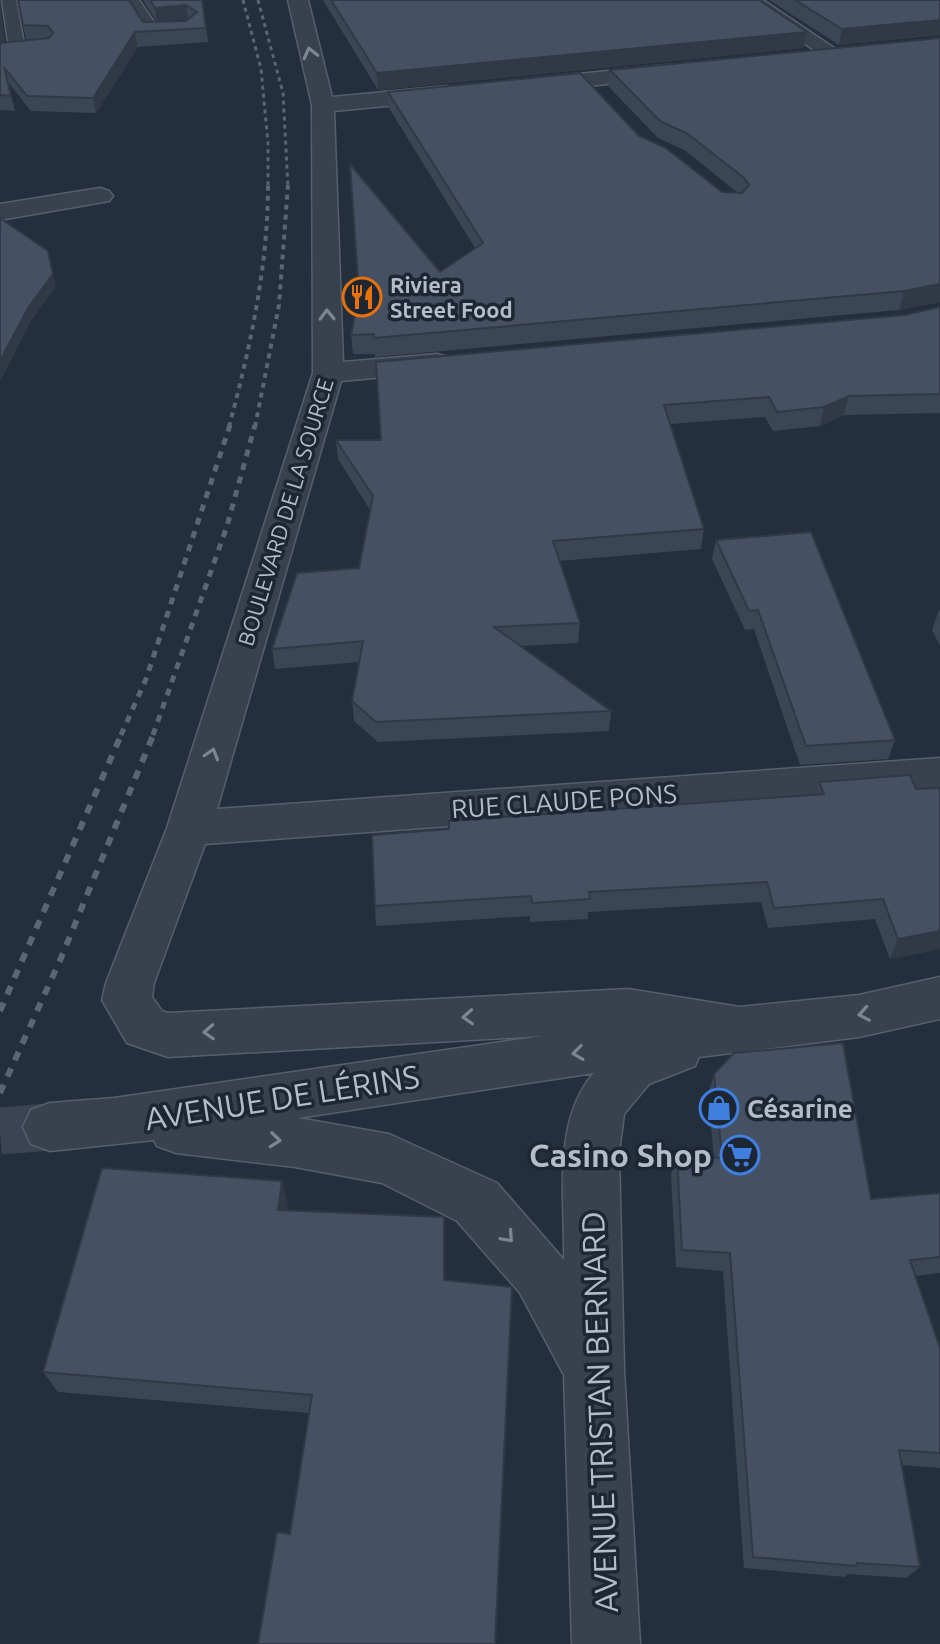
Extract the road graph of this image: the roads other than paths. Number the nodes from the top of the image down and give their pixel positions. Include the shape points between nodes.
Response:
1 (9, 0) edge
2 (132, 0) edge
3 (298, 0) edge
4 (750, 0) edge
5 (188, 27) edge
6 (43, 47) edge
7 (8, 49) edge
8 (802, 57) edge
9 (694, 69) edge
10 (586, 80) junction
11 (509, 87) edge
12 (462, 92) edge
13 (607, 102) edge
14 (323, 105) junction
15 (100, 196) dead end
16 (0, 212) edge
17 (471, 360) edge
18 (328, 373) junction
19 (940, 774) edge
20 (189, 828) junction
21 (940, 998) edge
22 (740, 1029) junction
23 (114, 1122) junction
24 (50, 1127) tunnel mouth
25 (594, 1370) junction
26 (606, 1644) edge

1 - 7 lane
2 - 5 lane via 151,30
14 -> 3 street, BOULEVARD DE LA SOURCE
4 - 8 street via 840,53
6 - 7 street
9 - 10 street
10 - 11 street
10 - 13 street
12 - 14 street
18 -> 14 street, BOULEVARD DE LA SOURCE
15 - 16 street
17 - 18 street
20 -> 18 street, BOULEVARD DE LA SOURCE
19 - 20 street, RUE CLAUDE PONS
22 -> 20 street, AVENUE DE LÉRINS via 628,1010 168,1035 145,1028 127,1000 130,983
21 -> 22 street, AVENUE DE LÉRINS via 859,1016
22 -> 23 street, AVENUE DE LÉRINS
22 - 25 street, AVENUE TRISTAN BERNARD via 631,1068 599,1105 592,1152
23 - 24 street
23 -> 25 street, AVENUE DE LÉRINS via 295,1142 389,1159 477,1202 540,1273
25 - 26 street, AVENUE TRISTAN BERNARD

